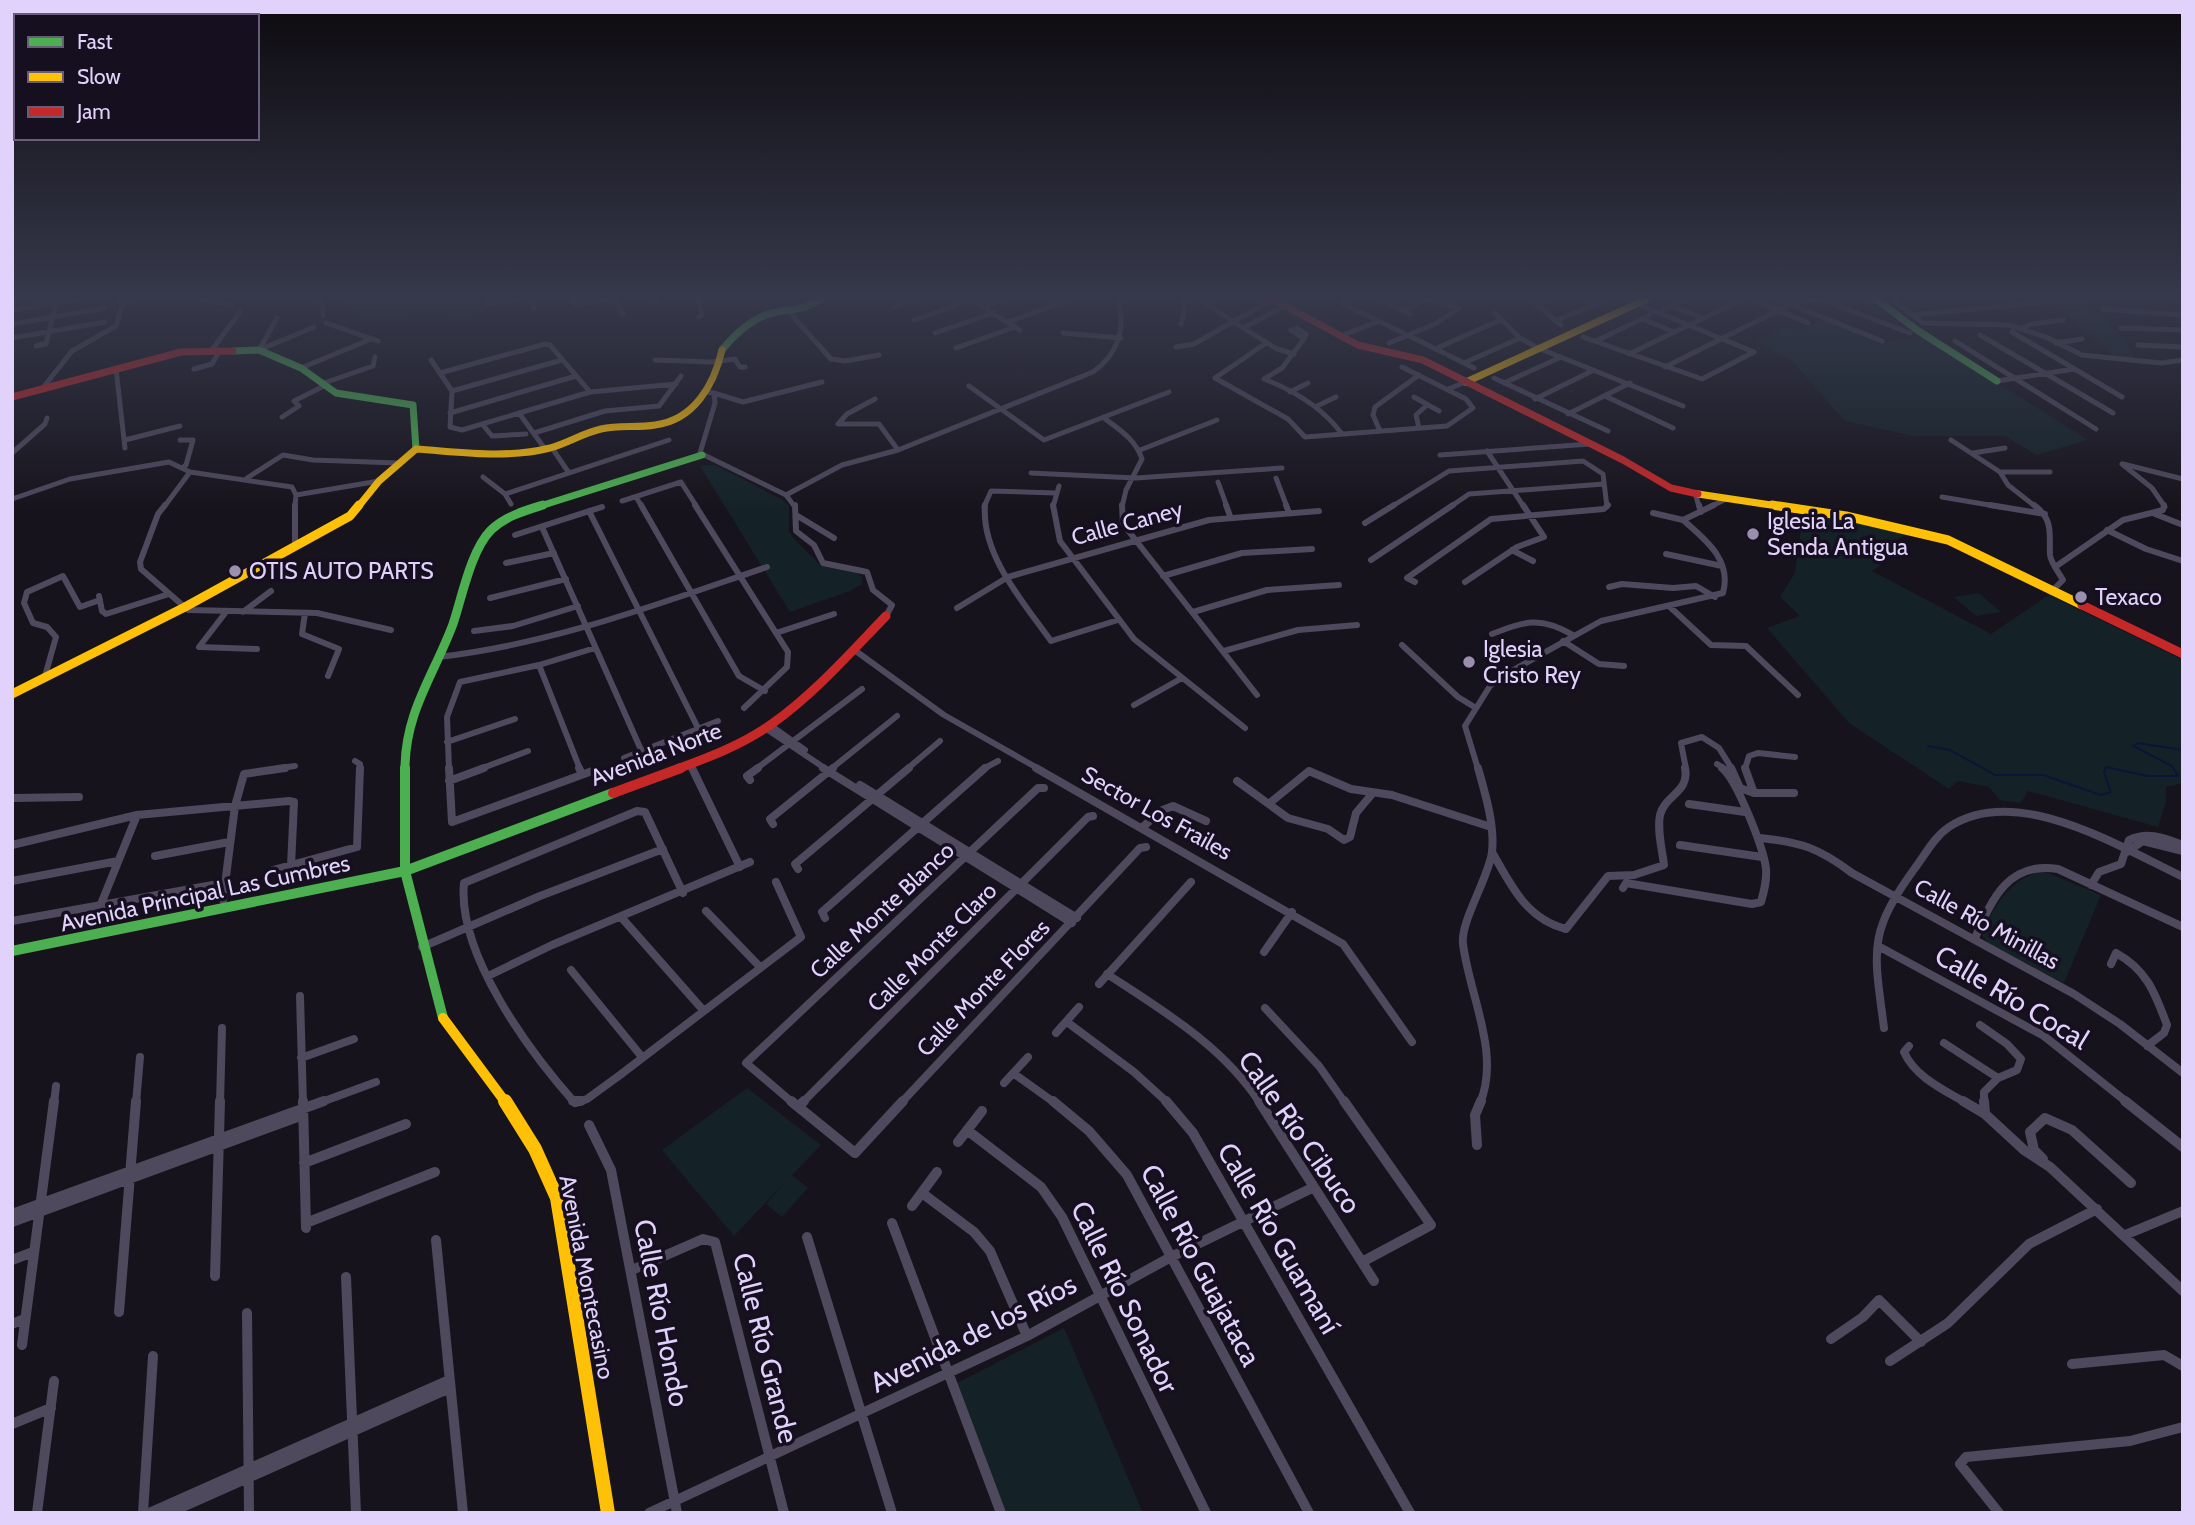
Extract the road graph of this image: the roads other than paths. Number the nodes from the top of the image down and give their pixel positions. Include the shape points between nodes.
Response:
1 (56, 370) edge
2 (112, 370) edge
3 (116, 370) edge
4 (304, 370) edge
5 (362, 370) edge
6 (438, 370) edge
7 (450, 370) edge
8 (526, 370) edge
9 (571, 370) edge
10 (720, 370) edge
11 (1096, 370) edge
12 (1223, 370) edge
13 (1278, 370) edge
14 (1410, 370) edge
15 (1442, 370) edge
16 (1491, 370) edge
17 (1532, 370) edge
18 (1594, 370) joint
19 (1675, 370) edge
20 (1719, 370) edge
21 (1980, 370) edge
22 (2002, 370) edge
23 (2039, 370) edge
24 (2065, 370) edge
25 (2076, 370) edge
26 (440, 373) junction
27 (2044, 373) junction
28 (1419, 374) junction
29 (576, 376) junction
30 (681, 376) dead end
31 (1494, 378) dead end
32 (2014, 378) junction
33 (1997, 381) joint
34 (822, 382) dead end
35 (1466, 382) junction
36 (1308, 383) dead end
37 (1504, 383) junction
38 (1630, 383) junction
39 (676, 384) junction
40 (322, 385) junction
41 (968, 386) dead end
42 (41, 389) junction
43 (1448, 389) junction
44 (452, 391) junction
45 (590, 392) junction
46 (709, 392) junction
47 (1169, 392) dead end
48 (1290, 392) junction
49 (1605, 396) junction
50 (12, 397) edge
51 (1336, 397) dead end
52 (1414, 397) dead end
53 (2122, 397) dead end
54 (875, 399) dead end
55 (1535, 399) junction
56 (1427, 405) junction
57 (1317, 406) junction
58 (1683, 406) dead end
59 (1001, 410) junction
60 (1439, 411) dead end
61 (450, 413) junction
62 (519, 413) junction
63 (1568, 414) junction
64 (2113, 414) dead end
65 (282, 417) dead end
66 (47, 418) dead end
67 (1104, 418) junction
68 (1217, 420) dead end
69 (483, 425) junction
70 (180, 426) dead end
71 (1419, 428) junction
72 (1673, 428) dead end
73 (2096, 429) dead end
74 (1380, 431) junction
75 (1608, 431) dead end
76 (534, 433) junction
77 (526, 434) dead end
78 (1342, 434) junction
79 (125, 440) junction
80 (180, 440) dead end
81 (669, 440) dead end
82 (1951, 440) dead end
83 (1591, 444) junction
84 (125, 448) dead end
85 (2006, 448) dead end
86 (416, 449) junction
87 (549, 449) junction
88 (898, 450) junction
89 (1140, 450) junction
90 (1487, 452) junction
91 (12, 453) edge
92 (1973, 453) junction
93 (702, 455) junction
94 (1440, 455) dead end
95 (398, 463) junction
96 (1497, 467) junction
97 (182, 468) junction
98 (1282, 468) dead end
99 (190, 472) junction
100 (2000, 472) junction
101 (2050, 472) dead end
102 (569, 473) junction
103 (1031, 473) dead end
104 (482, 477) dead end
105 (247, 478) junction
106 (1136, 478) junction
107 (1276, 478) dead end
108 (2183, 479) edge
109 (379, 481) junction
110 (1218, 482) dead end
111 (1604, 484) junction
112 (1513, 490) junction
113 (505, 494) junction
114 (296, 495) junction
115 (786, 495) junction
116 (1692, 495) junction
117 (636, 497) junction
118 (1942, 497) dead end
119 (12, 499) edge
120 (1726, 499) junction
121 (622, 501) dead end
122 (511, 503) dead end
123 (602, 507) dead end
124 (1318, 511) dead end
125 (589, 512) junction
126 (1701, 512) junction
127 (1289, 513) junction
128 (1653, 513) dead end
129 (1529, 514) junction
130 (2046, 514) junction
131 (2155, 514) junction
132 (796, 515) junction
133 (1230, 516) junction
134 (1683, 520) junction
135 (1365, 523) dead end
136 (2183, 525) edge
137 (541, 527) junction
138 (2107, 530) junction
139 (515, 535) dead end
140 (834, 538) dead end
141 (1135, 541) junction
142 (295, 544) junction
143 (1312, 549) dead end
144 (1512, 550) junction
145 (554, 553) junction
146 (1666, 554) dead end
147 (1072, 558) junction
148 (1371, 560) dead end
149 (1533, 561) dead end
150 (2183, 561) edge
151 (506, 563) dead end
152 (1723, 566) junction
153 (767, 567) dead end
154 (2055, 567) junction
155 (740, 576) junction
156 (1163, 576) junction
157 (1008, 577) junction
158 (566, 579) junction
159 (1415, 582) dead end
160 (1465, 582) dead end
161 (1339, 585) dead end
162 (1609, 587) dead end
163 (271, 591) dead end
164 (691, 592) junction
165 (2051, 592) junction
166 (169, 594) junction
167 (1715, 597) junction
168 (490, 598) dead end
169 (578, 606) junction
170 (185, 607) junction
171 (1670, 607) junction
172 (957, 608) dead end
173 (638, 610) junction
174 (226, 612) junction
175 (243, 612) junction
176 (1193, 612) junction
177 (305, 614) junction
178 (834, 614) dead end
179 (886, 616) joint
180 (1118, 620) junction
181 (1357, 625) dead end
182 (586, 627) junction
183 (391, 630) dead end
184 (474, 631) dead end
185 (776, 633) junction
186 (1492, 634) dead end
187 (1573, 635) junction
188 (1563, 640) junction
189 (1402, 645) dead end
190 (595, 648) junction
191 (257, 649) dead end
192 (853, 649) junction
193 (1224, 651) junction
194 (2183, 654) edge
195 (438, 656) junction
196 (539, 665) junction
197 (1624, 666) dead end
198 (45, 676) junction
199 (328, 676) dead end
200 (1182, 678) junction
201 (862, 689) dead end
202 (765, 691) junction
203 (12, 694) edge
204 (1257, 695) dead end
205 (1798, 695) dead end
206 (1134, 705) dead end
207 (744, 708) dead end
208 (1476, 708) junction
209 (897, 716) dead end
210 (515, 719) dead end
211 (718, 721) dead end
212 (768, 727) junction
213 (1245, 728) dead end
214 (699, 730) junction
215 (940, 741) dead end
216 (447, 742) junction
217 (791, 743) junction
218 (528, 751) dead end
219 (642, 752) junction
220 (1794, 757) dead end
221 (624, 758) dead end
222 (355, 761) dead end
223 (998, 761) dead end
224 (1717, 764) dead end
225 (295, 766) dead end
226 (692, 768) dead end
227 (595, 769) dead end
228 (830, 770) junction
229 (582, 774) junction
230 (750, 780) dead end
231 (449, 781) junction
232 (1237, 781) dead end
233 (1044, 788) dead end
234 (1373, 793) junction
235 (1754, 793) junction
236 (1794, 793) dead end
237 (79, 797) dead end
238 (874, 797) junction
239 (12, 798) edge
240 (1271, 802) junction
241 (1689, 804) dead end
242 (235, 806) junction
243 (1745, 812) junction
244 (136, 815) junction
245 (1093, 816) dead end
246 (1206, 821) dead end
247 (773, 824) dead end
248 (922, 826) junction
249 (1491, 827) junction
250 (1143, 828) junction
251 (1760, 838) junction
252 (229, 842) junction
253 (12, 845) edge
254 (1680, 845) dead end
255 (2183, 845) edge
256 (1146, 847) dead end
257 (663, 849) junction
258 (2183, 851) edge
259 (1492, 852) junction
260 (2126, 852) junction
261 (969, 855) junction
262 (155, 856) dead end
263 (1762, 857) junction
264 (118, 861) junction
265 (750, 862) dead end
266 (291, 866) junction
267 (740, 867) junction
268 (798, 869) dead end
269 (273, 870) dead end
270 (405, 871) junction
271 (2183, 877) edge
272 (12, 881) edge
273 (1191, 881) dead end
274 (776, 882) dead end
275 (224, 883) junction
276 (2091, 885) junction
277 (1021, 887) junction
278 (1623, 888) dead end
279 (683, 893) junction
280 (1895, 895) junction
281 (223, 900) dead end
282 (101, 904) junction
283 (706, 911) dead end
284 (1292, 912) junction
285 (621, 917) junction
286 (825, 918) dead end
287 (1075, 920) junction
288 (12, 921) edge
289 (2183, 927) edge
290 (468, 928) junction
291 (1975, 938) junction
292 (1878, 946) junction
293 (422, 947) junction
294 (12, 951) edge
295 (1264, 953) dead end
296 (2111, 964) dead end
297 (760, 967) junction
298 (570, 970) dead end
299 (1107, 974) junction
300 (488, 976) junction
301 (1098, 984) dead end
302 (300, 996) dead end
303 (1079, 1007) dead end
304 (1265, 1008) dead end
305 (703, 1010) junction
306 (1067, 1022) junction
307 (1980, 1025) dead end
308 (222, 1028) dead end
309 (1884, 1028) dead end
310 (1056, 1033) dead end
311 (354, 1039) dead end
312 (1412, 1042) dead end
313 (1944, 1044) dead end
314 (1909, 1046) dead end
315 (2147, 1046) junction
316 (1028, 1056) dead end
317 (140, 1057) dead end
318 (642, 1057) junction
319 (301, 1058) junction
320 (1013, 1073) junction
321 (2183, 1073) edge
322 (1998, 1078) junction
323 (376, 1082) dead end
324 (1004, 1083) dead end
325 (56, 1086) dead end
326 (799, 1106) junction
327 (982, 1111) dead end
328 (302, 1112) junction
329 (1985, 1114) junction
330 (406, 1124) dead end
331 (589, 1125) dead end
332 (967, 1129) junction
333 (958, 1142) dead end
334 (218, 1143) junction
335 (1477, 1145) dead end
336 (2183, 1147) edge
337 (304, 1163) junction
338 (2050, 1167) junction
339 (435, 1172) dead end
340 (937, 1172) dead end
341 (130, 1175) junction
342 (2132, 1183) dead end
343 (1314, 1187) junction
344 (922, 1193) junction
345 (912, 1206) dead end
346 (39, 1208) junction
347 (2096, 1209) junction
348 (2183, 1210) edge
349 (12, 1214) edge
350 (1243, 1221) junction
351 (12, 1222) edge
352 (892, 1223) dead end
353 (2125, 1235) junction
354 (807, 1237) dead end
355 (436, 1240) dead end
356 (33, 1252) junction
357 (1171, 1257) junction
358 (12, 1260) edge
359 (1362, 1262) junction
360 (632, 1270) junction
361 (215, 1276) dead end
362 (346, 1277) dead end
363 (1374, 1281) dead end
364 (2183, 1291) edge
365 (1099, 1295) junction
366 (120, 1312) dead end
367 (247, 1313) dead end
368 (24, 1319) junction
369 (12, 1324) edge
370 (1027, 1336) junction
371 (1831, 1339) dead end
372 (1921, 1342) junction
373 (22, 1345) dead end
374 (153, 1356) dead end
375 (1890, 1361) dead end
376 (2072, 1364) dead end
377 (2183, 1366) edge
378 (947, 1375) junction
379 (54, 1381) dead end
380 (450, 1384) junction
381 (51, 1408) junction
382 (862, 1415) junction
383 (12, 1424) edge
384 (352, 1427) junction
385 (2183, 1427) edge
386 (770, 1456) junction
387 (250, 1473) junction
388 (674, 1500) junction
389 (37, 1513) edge
390 (144, 1513) edge
391 (149, 1513) edge
392 (169, 1513) edge
393 (249, 1513) edge
394 (356, 1513) edge
395 (463, 1513) edge
396 (608, 1513) edge
397 (649, 1513) edge
398 (677, 1513) edge
399 (784, 1513) edge
400 (892, 1513) edge
401 (1001, 1513) edge
402 (1206, 1513) edge
403 (1309, 1513) edge
404 (1410, 1513) edge
405 (1999, 1513) edge

1 - 42 street
2 - 42 street
3 - 79 street
4 - 40 street
5 - 40 street
6 - 26 street
7 - 26 street
8 - 44 street
9 - 29 street
10 - 46 street
11 - 59 street
12 - 78 street via 1214,378 1288,419 1302,436
13 - 48 street via 1264,378
14 - 28 street
15 - 35 street
16 - 35 street
17 - 37 street
18 - 38 street
18 - 55 street
19 - 20 street via 1702,379
21 - 33 street
22 - 32 street
23 - 27 street
24 - 27 street
25 - 53 street
26 - 44 street
27 - 32 street
27 - 64 street
28 - 43 street
28 - 74 street via 1375,407 1373,415
29 - 45 street
29 - 61 street
30 - 39 street
31 - 37 street
32 - 33 street
32 - 73 street
34 - 46 street via 743,402
35 - 43 street
35 - 83 street
36 - 48 street
37 - 55 street
38 - 49 street
38 - 58 street
39 - 45 street
39 - 76 street via 659,406 605,411
40 - 65 street via 294,401 299,407
40 - 86 street via 345,396 413,405
41 - 59 street
42 - 50 street
43 - 71 street via 1470,402 1471,411 1452,425
44 - 61 street
45 - 62 street
46 - 87 street via 678,420 606,428
46 - 93 street via 716,403 701,444
47 - 67 street
48 - 57 street
49 - 63 street
49 - 72 street
51 - 57 street
52 - 56 street
54 - 88 street via 838,424 879,424
55 - 63 street
56 - 60 street
56 - 71 street via 1416,415
57 - 78 street
59 - 67 street via 1044,440
59 - 88 street
61 - 69 street via 453,430
62 - 69 street
62 - 76 street
63 - 75 street
66 - 91 street
67 - 89 street via 1132,438
68 - 89 street
69 - 77 street via 492,436
70 - 79 street
71 - 74 street
74 - 78 street
76 - 87 street
79 - 84 street
80 - 97 street via 193,440
81 - 102 street
82 - 92 street
83 - 90 street
83 - 116 street via 1655,481
85 - 92 street
86 - 87 street via 499,455
86 - 95 street
87 - 102 street
88 - 115 street via 842,465
89 - 106 street via 1142,463
90 - 94 street
90 - 96 street
92 - 100 street
93 - 115 street
93 - 195 street, Avenida Montecasino via 511,515 489,531
95 - 105 street via 283,455
95 - 109 street
96 - 111 street via 1583,461 1603,474
96 - 112 street
96 - 135 street via 1444,472
97 - 99 street
97 - 119 street via 169,462 148,464 70,480
98 - 106 street
99 - 105 street
99 - 166 street via 158,514 141,562 141,569
100 - 101 street
100 - 130 street via 2008,485
102 - 113 street
103 - 106 street
104 - 113 street
105 - 114 street via 292,487
106 - 141 street via 1125,488 1120,505 1124,524
107 - 127 street
108 - 131 street via 2122,464 2161,497 2165,506
109 - 114 street
109 - 142 street via 350,516
110 - 133 street
111 - 112 street
111 - 129 street via 1608,506 1604,509
112 - 129 street
112 - 148 street via 1469,494
113 - 122 street
114 - 142 street
115 - 132 street via 795,503
116 - 120 street
116 - 126 street
117 - 121 street
117 - 155 street via 681,482
117 - 164 street
118 - 130 street
120 - 126 street
120 - 165 street via 1846,516 1948,540
123 - 125 street
124 - 127 street, Calle Caney
125 - 137 street
125 - 173 street
126 - 134 street
127 - 133 street, Calle Caney
128 - 134 street
129 - 144 street via 1544,537
129 - 159 street via 1491,519 1407,578
130 - 154 street
131 - 136 street
131 - 138 street via 2123,520
132 - 140 street
132 - 179 street via 796,531 814,545 823,563 867,572 873,590 892,606
133 - 141 street, Calle Caney
134 - 152 street via 1719,552
137 - 139 street
137 - 145 street
138 - 150 street
138 - 154 street
141 - 147 street, Calle Caney
141 - 156 street
142 - 170 street
143 - 156 street via 1242,553
144 - 149 street
144 - 160 street
145 - 151 street
145 - 158 street
146 - 152 street
147 - 157 street, Calle Caney
147 - 157 street via 1055,525 1057,490 999,490 987,495 986,536
147 - 180 street
152 - 167 street via 1726,587
153 - 155 street
154 - 165 street via 2063,580
155 - 164 street
155 - 185 street
156 - 176 street
157 - 172 street, Calle Caney
157 - 180 street via 1051,641
158 - 168 street
158 - 169 street
161 - 176 street via 1267,590
162 - 167 street via 1696,586
163 - 175 street
164 - 173 street
164 - 202 street via 739,676
165 - 194 street
166 - 170 street
166 - 198 street via 106,614 99,598 80,607 63,576 27,592 23,603 33,623 47,627 56,637
167 - 171 street
169 - 182 street
169 - 184 street via 513,626
170 - 174 street
170 - 198 street
171 - 187 street via 1601,621
171 - 205 street via 1711,645 1746,646
173 - 182 street
173 - 214 street
174 - 175 street
174 - 191 street via 199,647
175 - 177 street
176 - 193 street
177 - 183 street
177 - 199 street via 302,635 339,649
178 - 185 street
179 - 192 street, Avenida Norte
180 - 200 street
181 - 193 street via 1297,630
182 - 190 street
182 - 195 street via 508,649
185 - 202 street via 789,660
186 - 187 street via 1538,619
187 - 188 street
188 - 197 street via 1601,667
188 - 208 street via 1499,678
189 - 208 street
190 - 196 street
190 - 219 street
192 - 212 street, Avenida Norte
192 - 250 street, Sector Los Frailes via 944,715
193 - 204 street
195 - 270 street, Avenida Montecasino via 420,693 405,747
196 - 216 street via 460,682 447,717
196 - 229 street
198 - 203 street
200 - 206 street
200 - 213 street
201 - 217 street
202 - 207 street
208 - 249 street via 1465,726
209 - 228 street
210 - 216 street
211 - 214 street
212 - 217 street
212 - 270 street, Avenida Norte via 716,752
214 - 219 street
215 - 238 street
216 - 231 street
217 - 228 street
217 - 230 street via 747,776
218 - 231 street
219 - 221 street
220 - 235 street via 1749,756 1745,769
222 - 266 street via 360,764 357,848
223 - 248 street via 990,763
224 - 243 street via 1726,770
225 - 242 street via 244,774
226 - 267 street
227 - 229 street
228 - 238 street
228 - 247 street via 770,819
229 - 231 street via 452,822
232 - 240 street
233 - 261 street, Calle Monte Blanco via 1038,788
234 - 240 street via 1309,771
234 - 240 street via 1364,799 1350,837 1344,840 1328,829 1288,818
234 - 249 street
235 - 236 street
235 - 259 street via 1740,788 1717,744 1700,736 1681,743 1687,777 1661,811 1664,865 1634,875 1608,876 1566,929 1551,927 1529,912
237 - 239 street
238 - 248 street
238 - 268 street via 795,864
241 - 243 street
242 - 244 street
242 - 252 street
242 - 266 street via 294,802
243 - 251 street
244 - 253 street
244 - 264 street
245 - 277 street, Calle Monte Claro
246 - 250 street via 1171,804
248 - 261 street
248 - 286 street via 822,912
249 - 259 street
250 - 284 street, Sector Los Frailes
251 - 263 street
251 - 280 street, Calle Río Minillas via 1806,842
252 - 262 street
252 - 275 street
254 - 263 street
255 - 260 street via 2144,833 2129,840
256 - 287 street, Calle Monte Flores via 1140,848
257 - 279 street
257 - 290 street via 550,891
257 - 290 street via 645,812 635,811 464,883 460,891
258 - 260 street via 2143,841
259 - 335 street via 1462,942 1486,1054 1486,1088 1475,1115
260 - 271 street
260 - 276 street via 2121,864 2099,872
260 - 280 street via 2045,818 1981,812 1949,827
261 - 277 street
261 - 326 street, Calle Monte Blanco via 746,1063
263 - 278 street via 1763,899 1757,904 1626,883
264 - 272 street
264 - 282 street
265 - 267 street
266 - 269 street
267 - 279 street
270 - 293 street, Avenida Montecasino
270 - 294 street, Avenida Principal Las Cumbres
273 - 299 street
274 - 297 street via 801,937
275 - 281 street
275 - 282 street
276 - 289 street
276 - 291 street via 2048,866 2029,866 1994,898
277 - 287 street
277 - 326 street, Calle Monte Claro
279 - 285 street
280 - 291 street, Calle Río Minillas
280 - 292 street via 1884,914
282 - 288 street
283 - 297 street
284 - 295 street
284 - 312 street, Sector Los Frailes via 1343,944
285 - 300 street via 535,951
285 - 305 street
287 - 326 street, Calle Monte Flores via 855,1153
290 - 293 street
290 - 300 street
291 - 315 street, Calle Río Minillas via 2074,994
292 - 309 street
292 - 336 street, Calle Río Cocal via 2044,1037
293 - 396 street, Avenida Montecasino via 442,1017 533,1142 554,1187
296 - 315 street via 2116,954 2146,973 2167,1025
297 - 305 street
298 - 318 street
299 - 301 street
299 - 343 street, Calle Río Cibuco via 1182,1023 1231,1068 1256,1097
300 - 318 street via 504,1007 575,1103
302 - 319 street
303 - 306 street
304 - 359 street via 1320,1066 1431,1224
305 - 318 street
306 - 310 street
306 - 350 street, Calle Río Guamaní via 1126,1064 1180,1114
307 - 322 street via 2021,1059 2017,1070
308 - 334 street
311 - 319 street
313 - 322 street
314 - 329 street via 1905,1052 1917,1072
315 - 321 street, Calle Río Minillas
316 - 320 street
317 - 341 street
319 - 328 street
320 - 324 street
320 - 357 street, Calle Río Guajataca via 1061,1106 1111,1151
322 - 329 street via 1984,1092
323 - 328 street
325 - 346 street
327 - 332 street
328 - 334 street
328 - 337 street
329 - 338 street
330 - 337 street
331 - 360 street, Calle Río Hondo via 611,1170
332 - 333 street
332 - 365 street, Calle Río Sonador via 1041,1187 1062,1217
334 - 341 street
334 - 361 street
337 - 339 street via 306,1226
338 - 342 street via 2034,1150 2030,1132 2045,1118 2072,1130
338 - 347 street
340 - 344 street
341 - 346 street
341 - 366 street
343 - 350 street, Avenida de los Ríos
343 - 359 street, Calle Río Cibuco
344 - 345 street
344 - 370 street via 974,1232 990,1251
346 - 349 street
346 - 351 street
346 - 356 street
347 - 353 street
347 - 372 street via 2029,1244 1948,1323
348 - 353 street
350 - 357 street, Avenida de los Ríos
350 - 404 street, Calle Río Guamaní
352 - 378 street
353 - 364 street
354 - 382 street
355 - 380 street
356 - 358 street
356 - 368 street
357 - 365 street, Avenida de los Ríos
357 - 403 street, Calle Río Guajataca
359 - 363 street, Calle Río Cibuco
360 - 386 street, Calle Río Grande via 703,1239 715,1242
360 - 388 street, Calle Río Hondo
362 - 384 street
365 - 370 street, Avenida de los Ríos
365 - 402 street, Calle Río Sonador
367 - 387 street
368 - 369 street
368 - 373 street
370 - 378 street, Avenida de los Ríos
371 - 372 street via 1879,1300
372 - 375 street
374 - 390 street
376 - 377 street via 2164,1354
378 - 382 street, Avenida de los Ríos
378 - 401 street
379 - 381 street
380 - 384 street
380 - 395 street
381 - 383 street
381 - 389 street
382 - 386 street, Avenida de los Ríos
382 - 400 street
384 - 387 street
384 - 394 street
385 - 405 street via 2130,1441 1966,1457 1960,1464 1966,1475
386 - 388 street, Avenida de los Ríos
386 - 399 street, Calle Río Grande
387 - 391 street
387 - 392 street
387 - 393 street
388 - 397 street, Avenida de los Ríos
388 - 398 street, Calle Río Hondo

